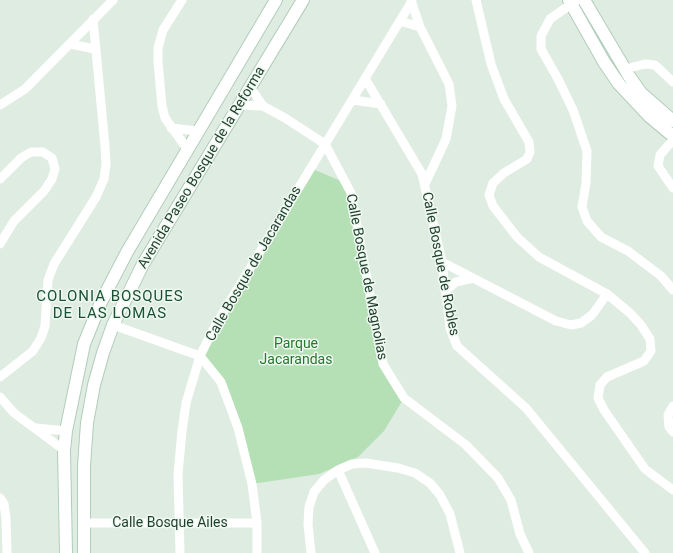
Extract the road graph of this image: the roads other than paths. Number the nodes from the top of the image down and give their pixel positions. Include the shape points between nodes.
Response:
1 (113, 0) edge
2 (182, 0) edge
3 (276, 0) edge
4 (412, 0) edge
5 (476, 0) edge
6 (584, 0) edge
7 (573, 1) edge
8 (301, 2) edge
9 (93, 19) junction
10 (400, 21) junction
11 (420, 28) junction
12 (70, 44) junction
13 (95, 49) junction
14 (625, 69) junction
15 (366, 80) junction
16 (673, 82) edge
17 (250, 87) junction
18 (352, 100) junction
19 (380, 104) junction
20 (0, 105) edge
21 (239, 105) junction
22 (263, 106) junction
23 (673, 121) edge
24 (171, 128) junction
25 (198, 132) junction
26 (673, 136) edge
27 (673, 140) edge
28 (325, 144) junction
29 (188, 150) junction
30 (435, 162) junction
31 (416, 164) junction
32 (0, 178) edge
33 (424, 184) junction
34 (673, 188) edge
35 (139, 232) junction
36 (157, 242) junction
37 (0, 244) edge
38 (127, 252) junction
39 (442, 262) junction
40 (144, 264) junction
41 (473, 278) junction
42 (673, 290) edge
43 (445, 291) junction
44 (606, 294) junction
45 (113, 325) junction
46 (200, 356) junction
47 (0, 377) edge
48 (0, 398) edge
49 (673, 406) edge
50 (36, 428) junction
51 (66, 431) junction
52 (673, 432) edge
53 (64, 450) junction
54 (338, 470) junction
55 (673, 490) edge
56 (0, 498) edge
57 (3, 517) edge
58 (180, 522) junction
59 (84, 523) junction
60 (257, 523) junction
61 (7, 553) edge
62 (66, 553) edge
63 (84, 553) edge
64 (180, 553) edge
65 (257, 553) edge
66 (311, 553) edge
67 (376, 553) edge
68 (460, 553) edge
69 (529, 553) edge
70 (645, 553) edge

1 - 9 street
2 - 24 street via 163,30 158,48 162,106
3 - 25 main road, Avenida Paseo Bosque de la Reforma
4 - 10 street, Calle Bosque de Jacarandas
4 - 11 street
5 - 44 street via 491,64 504,99 529,142 530,152 527,159 493,183 489,195 493,206 517,238 539,257
6 - 14 main road
7 - 26 main road via 604,62 619,84
7 - 42 street via 545,26 541,36 541,49 573,110 587,151 582,207 587,221 601,237 628,251 661,276
8 - 17 main road, Avenida Paseo Bosque de la Reforma
9 - 12 street
9 - 13 street
10 - 11 street
10 - 15 street, Calle Bosque de Jacarandas
11 - 30 street via 449,84 452,106 446,139
12 - 13 street
12 - 20 street via 25,89
13 - 47 street via 106,164 104,179 96,197 54,264 48,280 45,326 41,338 22,362
14 - 16 street via 655,64
14 - 23 main road via 641,93
15 - 18 street, Calle Bosque de Jacarandas
15 - 19 street, Calle Bosque de Robles
17 - 21 main road, Avenida Paseo Bosque de la Reforma
17 - 22 street, Calle Bosque de Magnolias
18 - 19 street
18 - 28 street, Calle Bosque de Jacarandas
19 - 31 street, Calle Bosque de Robles
21 - 22 street, Calle Bosque de Magnolias
21 - 36 main road, Avenida Paseo Bosque de la Reforma
22 - 28 street, Calle Bosque de Magnolias
24 - 25 street
24 - 29 street
25 - 29 main road, Avenida Paseo Bosque de la Reforma
27 - 34 street via 660,155 658,166
28 - 46 street, Calle Bosque de Jacarandas via 215,326
28 - 69 street, Calle Bosque de Magnolias via 351,193 383,364 404,398 466,445 498,478 511,500 520,534
29 - 35 main road, Avenida Paseo Bosque de la Reforma
30 - 31 street
30 - 33 street
31 - 33 street, Calle Bosque de Robles
32 - 37 street via 31,152 42,152 52,158 55,169 44,191 14,220
33 - 39 street, Calle Bosque de Robles
35 - 36 main road via 146,242
35 - 38 main road, Avenida Paseo Bosque de la Reforma
36 - 40 main road, Avenida Paseo Bosque de la Reforma
38 - 40 main road via 138,253
38 - 51 main road, Avenida Paseo Bosque de la Reforma via 101,302 84,344
39 - 41 street
39 - 43 street, Calle Bosque de Robles
40 - 45 main road, Avenida Paseo Bosque de la Reforma
41 - 43 street via 456,282
41 - 44 street via 556,321 572,325 582,323 592,315
43 - 70 street, Calle Bosque de Robles via 450,328 457,346 526,408
44 - 55 street via 641,325 650,339 651,351 644,361 607,377 600,385 598,398 645,469
45 - 46 street
45 - 59 main road, Avenida Paseo Bosque de la Reforma via 94,385 88,423 84,466
46 - 58 street, Calle Bosque de Jacarandas via 186,403 182,432 178,474
46 - 60 street via 221,382 230,404 252,484
48 - 50 street via 14,413
49 - 52 street via 668,415 669,427
50 - 51 street
50 - 53 street
51 - 53 main road, Avenida Paseo Bosque de la Reforma
53 - 62 main road, Avenida Paseo Bosque de la Reforma
54 - 66 street via 324,480 314,492 309,507
54 - 67 street
54 - 68 street via 352,464 366,463 415,473 430,483 450,514
56 - 57 street via 4,504
57 - 61 street
58 - 59 street, Calle Bosque Ailes
58 - 60 street, Calle Bosque Ailes
58 - 64 street, Calle Bosque de Jacarandas
59 - 63 main road, Avenida Paseo Bosque de la Reforma
60 - 65 street

